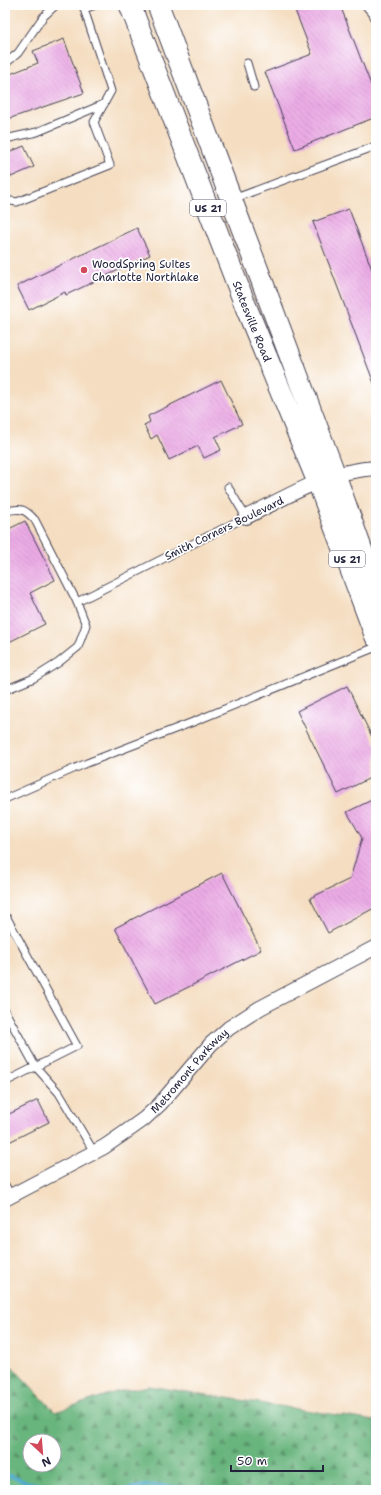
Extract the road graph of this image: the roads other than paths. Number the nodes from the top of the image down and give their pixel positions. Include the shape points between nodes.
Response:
1 (56, 5) edge
2 (95, 5) edge
3 (130, 5) edge
4 (142, 5) edge
5 (158, 5) edge
6 (365, 5) edge
7 (376, 21) edge
8 (144, 39) junction
9 (178, 58) junction
10 (247, 63) dead end
11 (5, 64) edge
12 (188, 83) junction
13 (254, 87) dead end
14 (104, 104) junction
15 (5, 139) edge
16 (376, 146) edge
17 (5, 200) edge
18 (231, 200) junction
19 (376, 468) edge
20 (326, 479) junction
21 (228, 487) dead end
22 (5, 511) edge
23 (246, 517) junction
24 (376, 590) edge
25 (77, 602) junction
26 (376, 637) edge
27 (376, 647) edge
28 (5, 690) edge
29 (5, 799) edge
30 (5, 920) edge
31 (376, 947) edge
32 (5, 1011) edge
33 (35, 1066) junction
34 (5, 1082) edge
35 (94, 1152) junction
36 (7, 1193) edge

1 - 11 lane via 42,17 18,53
2 - 14 lane via 84,9 111,91
3 - 8 main road, Statesville Road / US 21
4 - 9 main road via 152,26
5 - 9 main road, Statesville Road / US 21
6 - 7 lane
8 - 12 main road via 159,54 173,84
8 - 20 main road, Statesville Road / US 21 via 244,300
9 - 12 main road, Statesville Road / US 21
10 - 13 lane
12 - 18 main road, Statesville Road / US 21
14 - 15 lane via 37,132
14 - 17 lane via 94,122 110,165 17,202
16 - 18 lane
18 - 20 main road, Statesville Road / US 21
19 - 20 street, Smith Corners Boulevard
20 - 23 street, Smith Corners Boulevard
20 - 24 main road, Statesville Road / US 21
20 - 26 main road, Statesville Road / US 21
21 - 23 lane
22 - 25 lane via 26,510 35,520
23 - 25 lane, Smith Corners Boulevard
25 - 28 lane via 86,626 78,647 58,664
27 - 29 lane
30 - 33 lane via 7,918 77,1046
31 - 35 street, Metromont Parkway via 260,1008 229,1028 211,1044 144,1119
32 - 33 lane
33 - 34 lane
33 - 35 lane via 59,1093
35 - 36 street, Metromont Parkway

